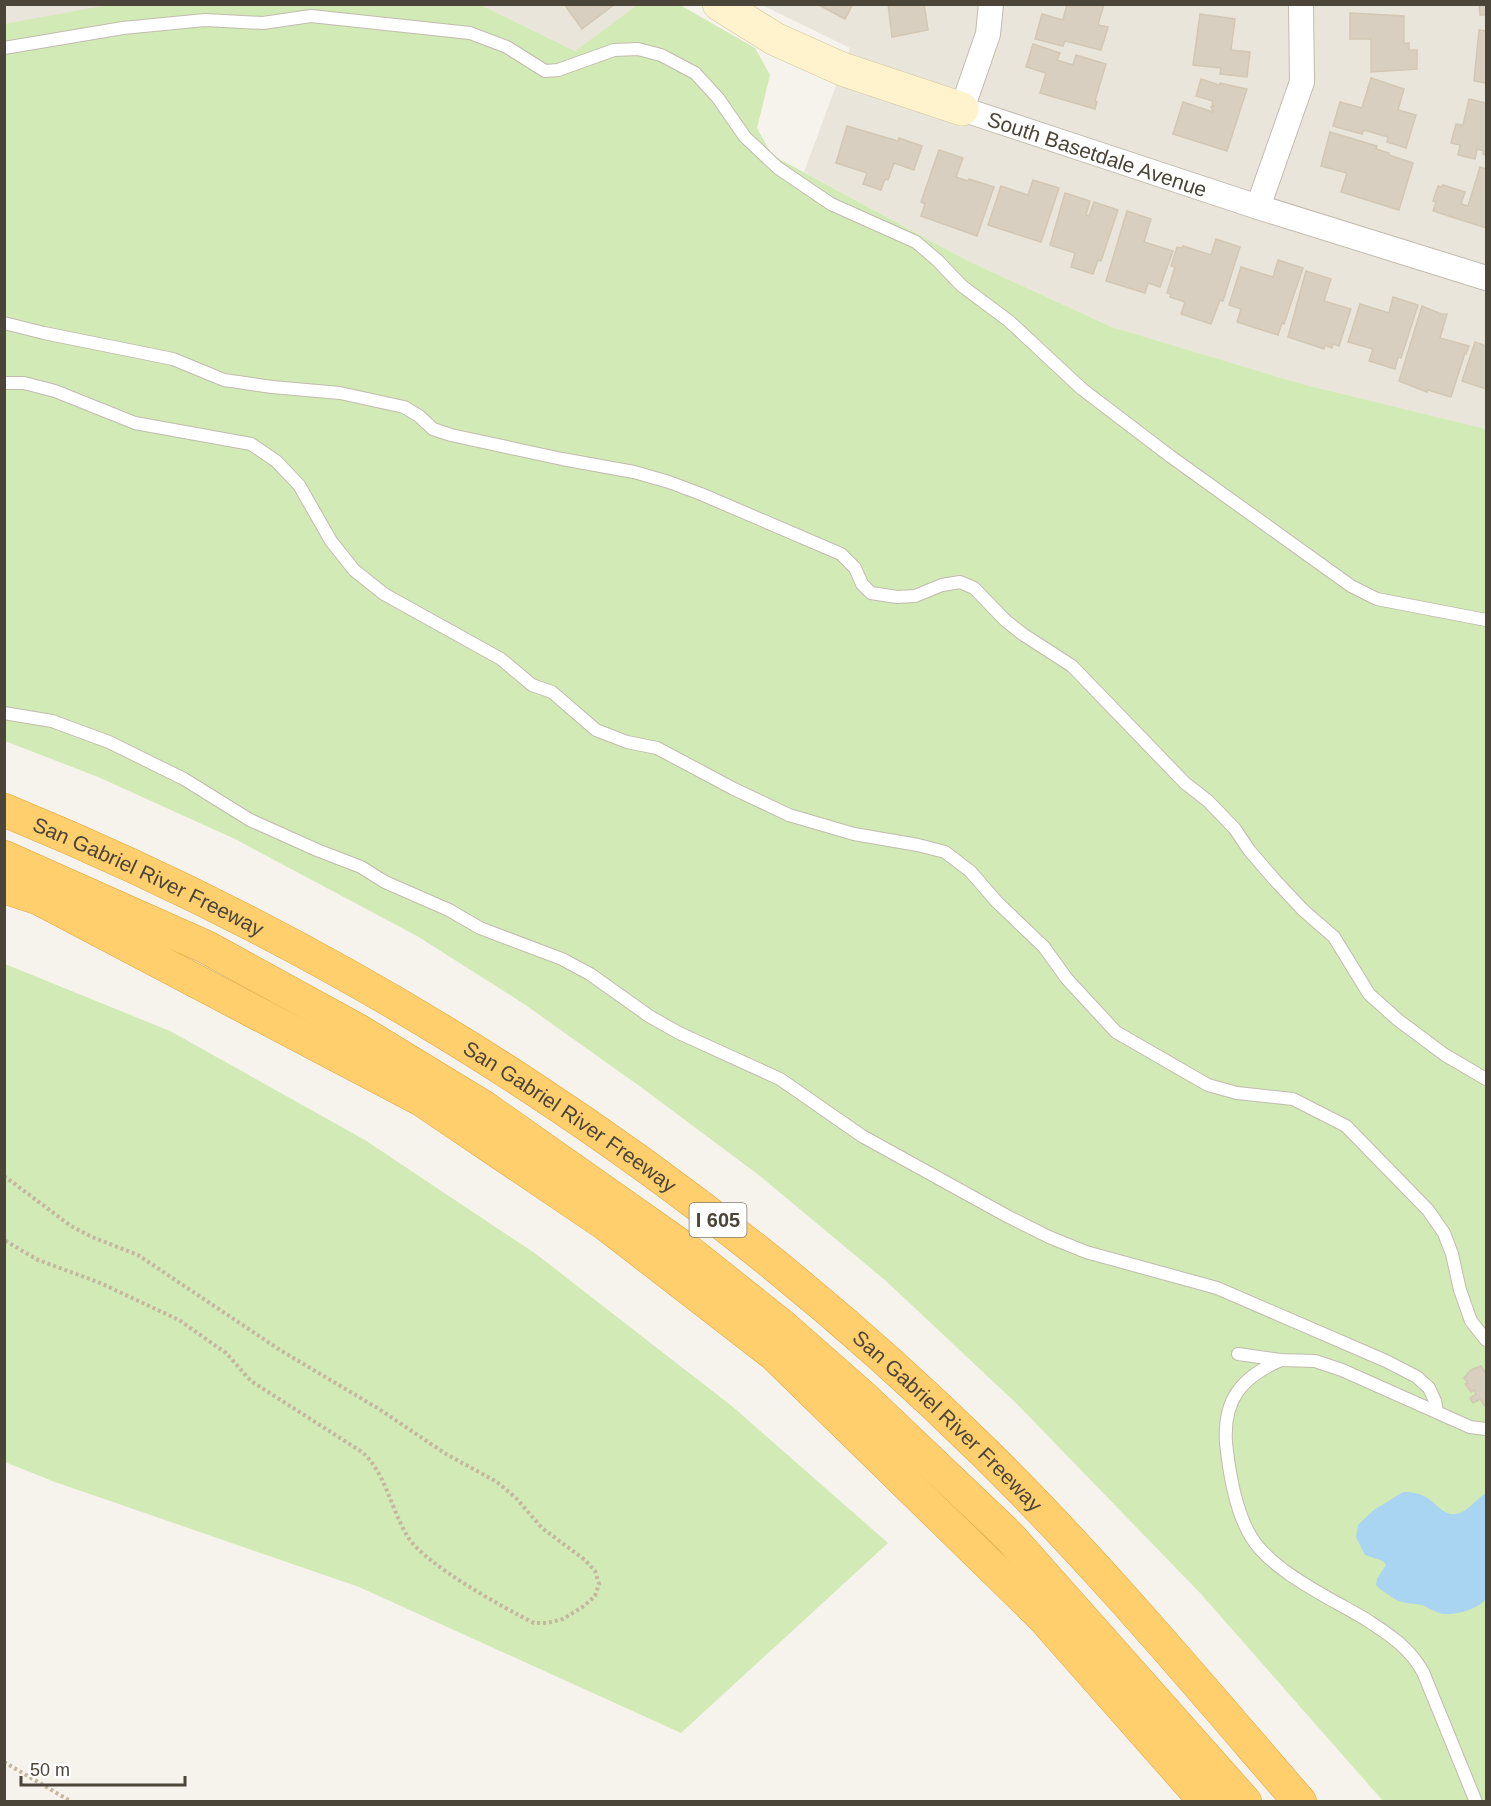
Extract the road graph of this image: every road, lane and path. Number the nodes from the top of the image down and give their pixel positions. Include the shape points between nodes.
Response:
1 (719, 4) edge
2 (992, 4) edge
3 (1301, 4) edge
4 (4, 48) edge
5 (962, 109) junction
6 (1258, 207) junction
7 (1486, 278) edge
8 (4, 323) edge
9 (4, 383) edge
10 (1486, 620) edge
11 (4, 713) edge
12 (4, 810) edge
13 (4, 833) edge
14 (4, 857) edge
15 (4, 887) edge
16 (1486, 1079) edge
17 (4, 1176) edge
18 (4, 1240) edge
19 (1486, 1340) edge
20 (1238, 1354) dead end
21 (1281, 1360) junction
22 (1437, 1412) junction
23 (1486, 1429) edge
24 (4, 1761) edge
25 (72, 1802) edge
26 (1206, 1802) edge
27 (1245, 1802) edge
28 (1272, 1802) edge
29 (1300, 1802) edge
30 (1476, 1802) edge

1 - 5 street, South Basetdale Avenue via 775,39 842,69
2 - 5 street via 988,34
3 - 6 street via 1302,82
4 - 10 lane via 170,23 263,23 311,16 470,33 507,47 545,71 614,50 638,49 661,56 695,73 745,137 778,168 831,204 916,242 1082,389 1351,586 1377,599
5 - 6 street, South Basetdale Avenue
6 - 7 street, South Basetdale Avenue
8 - 16 lane via 173,359 224,380 340,393 404,407 433,429 451,435 669,482 841,554 872,593 915,596 960,582 974,588 1006,621 1072,666 1185,783 1222,815 1274,879 1334,937 1369,994 1444,1054
9 - 19 lane via 24,383 55,391 135,423 251,444 276,461 299,485 331,541 354,570 384,594 501,659 532,685 552,692 596,730 657,748 789,815 854,834 945,852 970,871 1044,947 1067,979 1116,1032 1208,1085 1293,1100 1346,1126 1428,1210 1444,1233 1471,1322
11 - 22 lane via 52,721 108,742 184,778 250,820 361,867 480,928 591,974 649,1016 780,1079 862,1136 1049,1237 1086,1252 1216,1288 1418,1377 1429,1388
12 - 29 highway, San Gabriel River Freeway / I 605 via 157,877 325,963 470,1047 685,1195 856,1333 984,1452 1102,1574
13 - 28 highway via 153,898 355,1003 582,1146 660,1203 777,1295 981,1478 1075,1575
14 - 27 highway via 206,947 358,1031 482,1106 688,1251 864,1398 1008,1535
15 - 26 highway via 38,898 422,1100 607,1225 775,1355 1043,1617
17 - 18 path via 71,1226 138,1255 280,1350 496,1482 516,1497 542,1528 595,1571 595,1596 562,1619 534,1623 456,1577 410,1541 380,1476 362,1452 251,1381 226,1353 179,1320 98,1282 39,1260
20 - 21 lane
21 - 22 lane via 1315,1361 1342,1370
21 - 30 lane via 1250,1376 1236,1392 1228,1412 1228,1457 1240,1514 1250,1537 1284,1569 1395,1638 1413,1656
22 - 23 lane via 1470,1427
24 - 25 path

